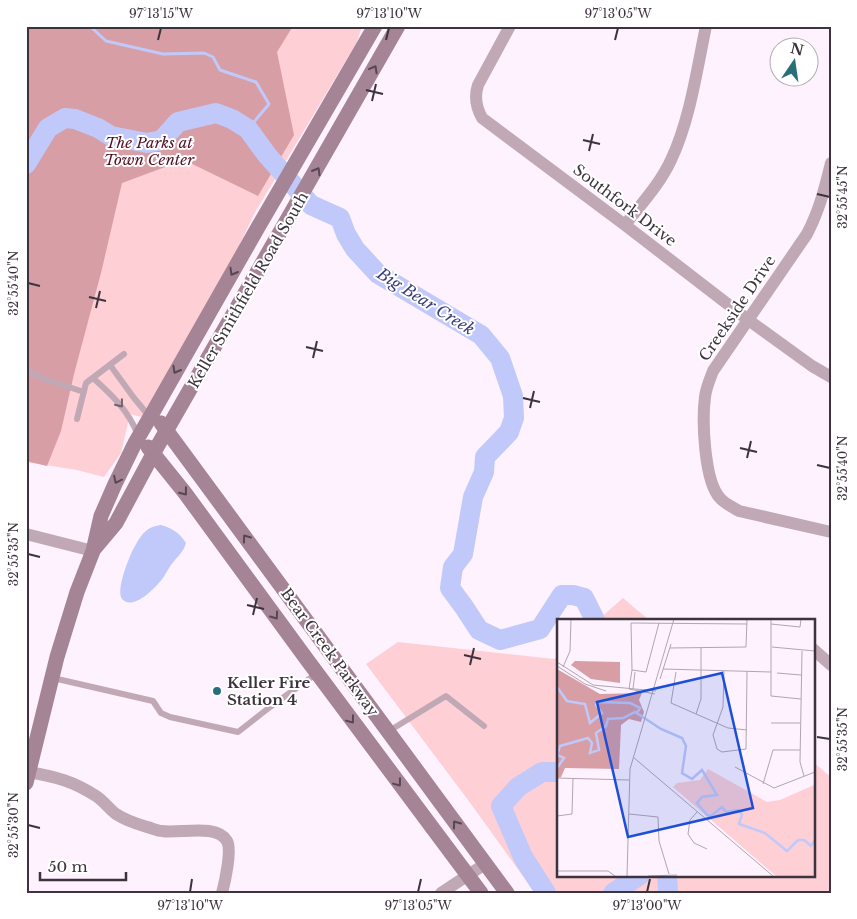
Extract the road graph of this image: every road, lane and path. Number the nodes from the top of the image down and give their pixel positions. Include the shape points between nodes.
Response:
1 (376, 26) edge
2 (510, 26) edge
3 (706, 26) edge
4 (396, 31) edge
5 (831, 164) edge
6 (625, 225) junction
7 (747, 319) junction
8 (124, 354) dead end
9 (110, 365) junction
10 (26, 370) edge
11 (831, 377) edge
12 (93, 378) junction
13 (84, 392) junction
14 (151, 414) junction
15 (77, 419) dead end
16 (167, 430) junction
17 (139, 436) junction
18 (153, 454) junction
19 (831, 532) edge
20 (26, 534) edge
21 (93, 551) junction
22 (264, 563) junction
23 (246, 577) junction
24 (814, 650) edge
25 (334, 659) junction
26 (831, 665) edge
27 (317, 673) junction
28 (52, 678) junction
29 (484, 726) dead end
30 (388, 731) junction
31 (370, 744) junction
32 (28, 778) edge
33 (484, 864) junction
34 (468, 875) junction
35 (222, 893) edge
36 (441, 893) edge
37 (481, 893) edge
38 (507, 893) edge

1 - 4 main road
1 -> 14 main road, Keller Smithfield Road South
2 - 6 street, Southfork Drive via 476,91 477,109 482,118
3 - 6 street via 691,98 672,160
16 -> 4 main road, Keller Smithfield Road South
5 - 7 street, Creekside Drive via 814,222
6 - 7 street, Southfork Drive
7 - 11 street, Southfork Drive
7 - 19 street, Creekside Drive via 713,371 707,386 704,433 713,487 720,498 739,511
8 - 9 lane
9 - 12 lane
9 - 14 lane via 134,398
10 - 13 lane
12 - 13 lane via 86,383
12 -> 17 lane via 133,420
13 - 15 lane
14 - 16 main road, Bear Creek Parkway
14 - 17 main road, Keller Smithfield Road South
16 - 18 main road, Keller Smithfield Road South
22 -> 16 main road, Bear Creek Parkway
17 - 18 main road, Bear Creek Parkway
17 -> 21 main road, Keller Smithfield Road South via 101,516
18 - 21 main road, Keller Smithfield Road South via 116,522
18 -> 23 main road, Bear Creek Parkway
20 - 21 street
21 - 28 main road, Keller Smithfield Road South via 77,592
22 - 23 main road
22 - 25 main road, Bear Creek Parkway
23 -> 27 main road, Bear Creek Parkway
24 - 26 street
25 - 27 main road
25 - 30 main road, Bear Creek Parkway
27 - 28 lane via 238,732 170,717 161,713 153,701
27 -> 31 main road, Bear Creek Parkway
28 - 32 main road, Keller Smithfield Road South
29 - 30 lane via 446,696
30 - 31 main road
33 -> 30 main road, Bear Creek Parkway
31 -> 34 main road, Bear Creek Parkway
32 - 35 street via 52,776 76,784 135,824 162,831 220,833 228,841 229,851
33 - 34 street
33 - 38 main road, Bear Creek Parkway
34 - 36 street
34 - 37 main road, Bear Creek Parkway

